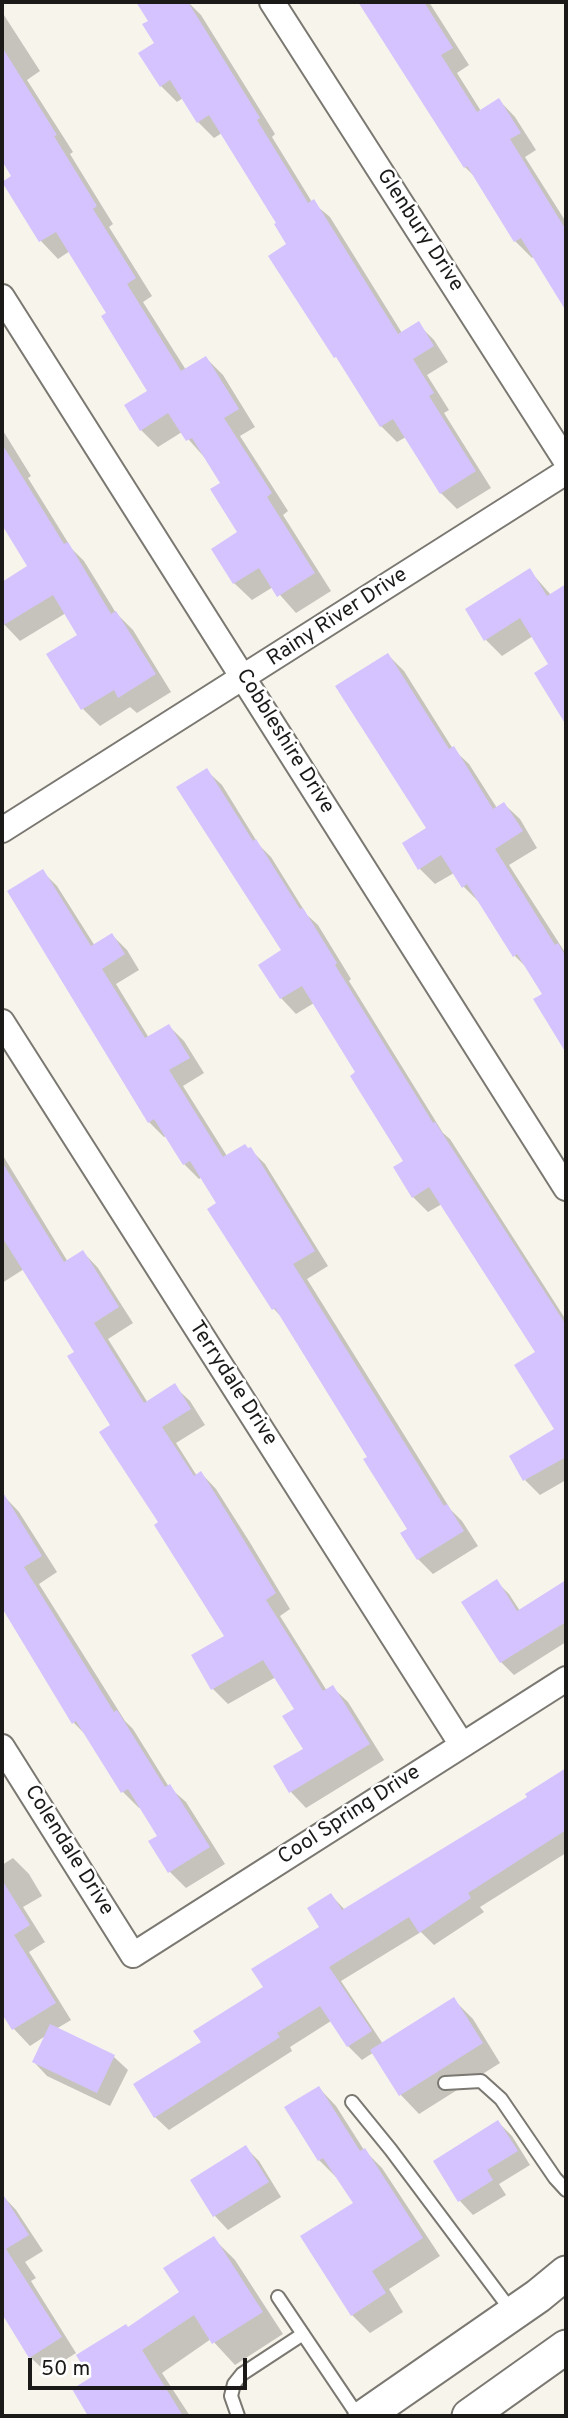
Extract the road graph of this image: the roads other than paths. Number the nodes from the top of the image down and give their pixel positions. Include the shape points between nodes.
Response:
1 (272, 2) edge
2 (2, 297) edge
3 (566, 461) edge
4 (566, 472) edge
5 (244, 678) junction
6 (2, 830) edge
7 (2, 1022) edge
8 (566, 1188) edge
9 (566, 1679) edge
10 (462, 1745) junction
11 (2, 1747) edge
12 (133, 1955) joint
13 (445, 2083) dead end
14 (352, 2102) dead end
15 (566, 2190) edge
16 (566, 2273) edge
17 (278, 2297) dead end
18 (513, 2313) junction
19 (303, 2334) junction
20 (566, 2347) edge
21 (375, 2411) edge
22 (239, 2416) edge
23 (469, 2416) edge

1 - 3 street, Glenbury Drive
2 - 5 street, Cobbleshire Drive
4 - 5 street, Rainy River Drive
5 - 6 street, Rainy River Drive
5 - 8 street, Cobbleshire Drive
7 - 10 street, Terrydale Drive
9 - 10 street, Cool Spring Drive
10 - 12 street, Cool Spring Drive
11 - 12 street, Colendale Drive
13 - 15 lane via 481,2081 500,2099
14 - 18 lane
16 - 18 main road
17 - 19 lane
18 - 21 main road
19 - 21 lane
19 - 22 lane via 234,2384 232,2396
20 - 23 main road

